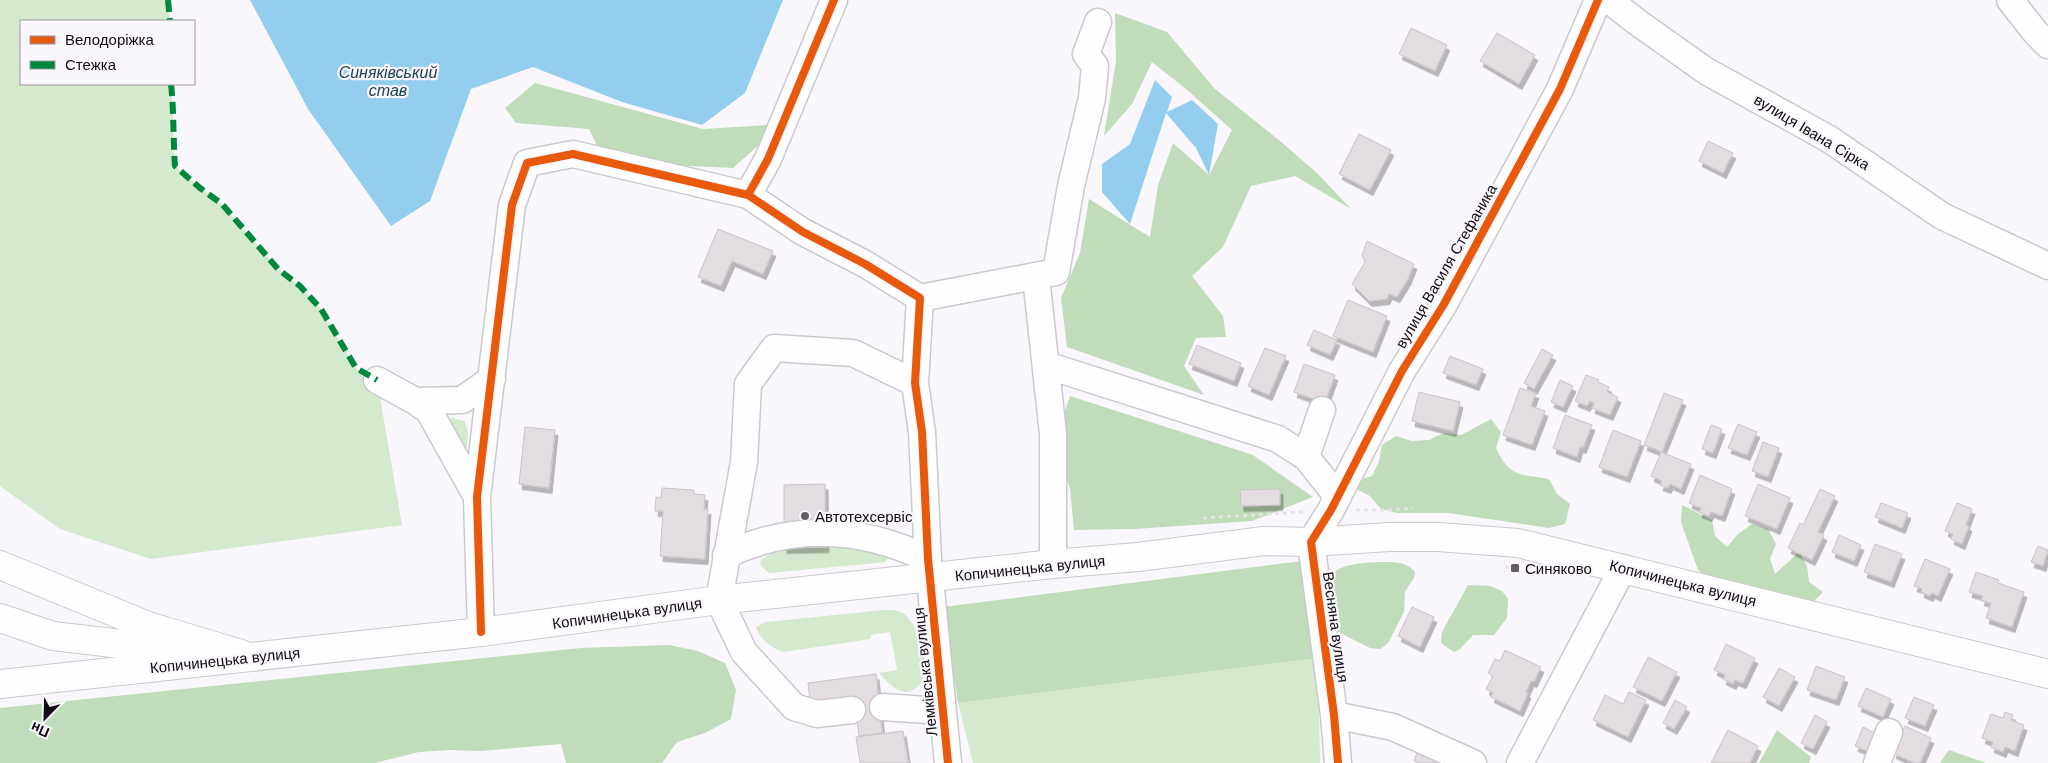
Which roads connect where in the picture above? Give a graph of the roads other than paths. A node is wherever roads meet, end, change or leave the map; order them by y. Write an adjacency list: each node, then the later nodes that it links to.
1 (834, 0): 7 (street)
2 (1598, 0): 19 (street, вулиця Василя Стефаника)
3 (1609, 0): 8 (street, вулиця Івана Сірка)
4 (2010, 0): 6 (street)
5 (1098, 22): 9 (street)
6 (2048, 45)
7 (748, 195): 10 (street); 12 (street)
8 (2048, 266)
9 (1036, 277): 10 (street); 11 (street)
10 (920, 298): 14 (street, Лемківська вулиця)
11 (1046, 365): 17 (street); 22 (street)
12 (492, 379): 15 (street); 18 (street)
13 (377, 380): 15 (street)
14 (915, 383): 21 (street); 25 (street, Лемківська вулиця)
15 (415, 401): 18 (street)
16 (1322, 410): 17 (street)
17 (1306, 457): 19 (street)
18 (477, 497): 28 (street)
19 (1338, 497): 20 (street, вулиця Василя Стефаника)
20 (1310, 542): 22 (main road, Копичинецька вулиця); 24 (main road, Копичинецька вулиця); 35 (street, Весняна вулиця)
21 (726, 555): 25 (street); 26 (street)
22 (1053, 564): 25 (main road, Копичинецька вулиця)
23 (0, 565): 29 (main road)
24 (1622, 568): 30 (main road, Копичинецька вулиця); 40 (street)
25 (929, 569): 26 (main road, Копичинецька вулиця); 34 (street, Лемківська вулиця)
26 (719, 600): 28 (main road, Копичинецька вулиця); 33 (street)
27 (0, 618): 29 (main road)
28 (481, 632): 29 (main road, Копичинецька вулиця)
29 (252, 658): 31 (main road, Копичинецька вулиця)
30 (2048, 674)
31 (0, 684)
32 (883, 706): 34 (street)
33 (852, 710)
34 (942, 711): 37 (street, Лемківська вулиця)
35 (1334, 715): 38 (street, Весняна вулиця); 39 (street)
36 (1889, 732): 41 (street)
37 (948, 763)
38 (1338, 763)
39 (1473, 763)
40 (1520, 763)
41 (1877, 763)

